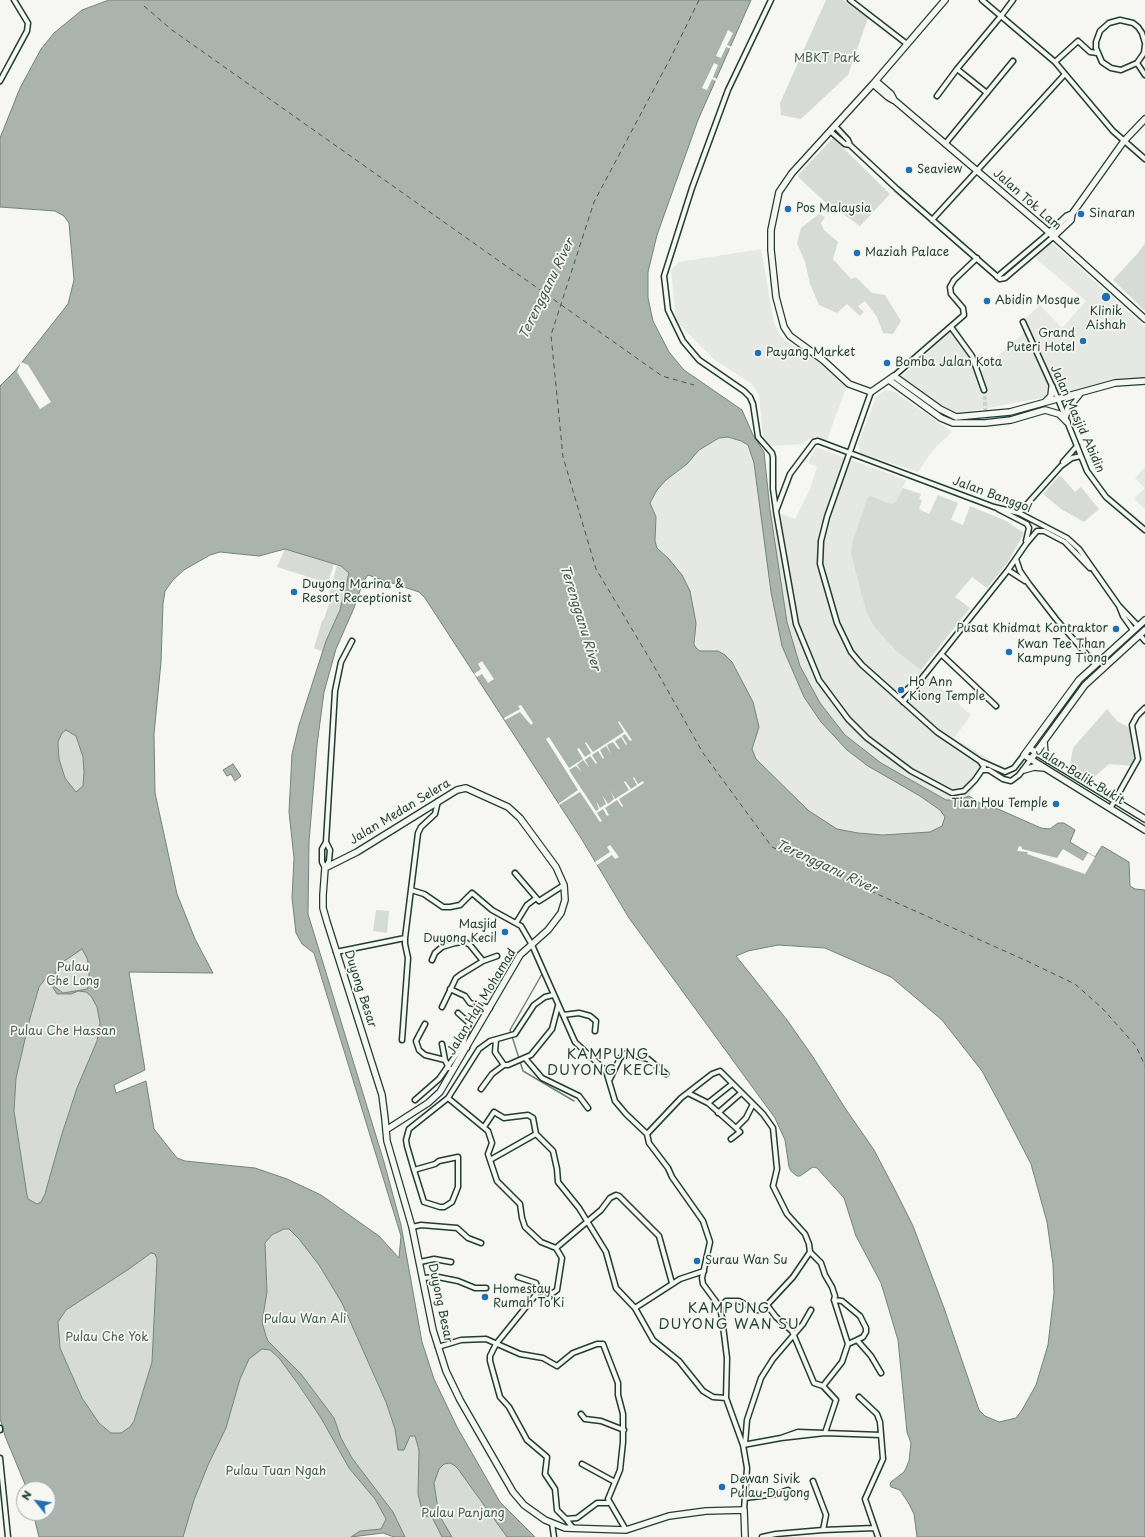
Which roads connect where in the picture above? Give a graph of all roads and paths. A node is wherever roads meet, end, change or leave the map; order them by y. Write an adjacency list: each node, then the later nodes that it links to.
1 (14, 0): 17 (street)
2 (771, 0): 55 (street)
3 (850, 0): 8 (street)
4 (945, 0): 8 (street)
5 (982, 0): 7 (street)
6 (1013, 0): 7 (street)
7 (1001, 16): 12 (street); 14 (street)
8 (907, 44): 18 (street)
9 (1145, 44): 10 (street); 13 (street)
10 (1097, 53): 12 (street); 13 (street)
11 (1013, 61): 19 (street)
12 (1055, 62): 15 (street)
13 (1137, 63): 16 (street)
14 (957, 69): 19 (street); 20 (street)
15 (1065, 74): 24 (street); 28 (street)
16 (1145, 75)
17 (0, 81)
18 (874, 83): 22 (street); 25 (street, Jalan Tok Lam)
19 (987, 93): 25 (street)
20 (937, 96)
21 (1145, 119): 24 (street)
22 (835, 126): 23 (street); 26 (street)
23 (830, 131): 26 (street); 45 (street)
24 (1124, 141): 27 (street); 29 (street)
25 (945, 144): 28 (street, Jalan Tok Lam)
26 (850, 145): 30 (street)
27 (1145, 159)
28 (976, 170): 30 (street); 31 (street, Jalan Tok Lam)
29 (1072, 214): 32 (street); 33 (street)
30 (932, 220): 36 (street)
31 (1043, 227): 32 (street); 34 (street, Jalan Tok Lam)
32 (1054, 228): 34 (street)
33 (1062, 229): 34 (street); 35 (street)
34 (1052, 235): 35 (street, Jalan Tok Lam); 36 (street)
35 (1060, 244): 37 (street, Jalan Tok Lam)
36 (977, 258): 39 (street)
37 (1145, 319)
38 (1023, 322): 43 (street, Jalan Masjid Abidin)
39 (951, 327): 40 (street); 44 (street)
40 (894, 376): 41 (street); 48 (street)
41 (889, 380): 45 (street); 48 (street)
42 (1145, 381): 46 (street)
43 (1052, 387): 47 (street, Jalan Masjid Abidin); 48 (street)
44 (984, 390)
45 (871, 392): 51 (street)
46 (1079, 395): 47 (street); 49 (street)
47 (1058, 399): 48 (street); 49 (street, Jalan Masjid Abidin)
48 (1044, 407): 49 (street)
49 (1066, 420): 50 (street, Jalan Masjid Abidin)
50 (1077, 446): 52 (street, Jalan Masjid Abidin); 53 (street)
51 (849, 453): 54 (street, Jalan Banggol); 55 (street, Jalan Banggol); 72 (street)
52 (1081, 456): 53 (street); 57 (street, Jalan Masjid Abidin)
53 (1061, 466): 56 (street)
54 (994, 507): 56 (street, Jalan Banggol); 58 (street)
55 (776, 511): 84 (street)
56 (1019, 513): 60 (street, Jalan Banggol)
57 (1145, 530)
58 (1026, 544): 59 (street); 60 (street)
59 (1016, 559): 61 (street); 62 (street)
60 (1092, 569): 64 (street, Jalan Banggol)
61 (1008, 570): 62 (street); 69 (street)
62 (1029, 584): 70 (street)
63 (1145, 620): 64 (street)
64 (1136, 628): 70 (street)
65 (1145, 630): 66 (street)
66 (1140, 634): 67 (street); 76 (street)
67 (1145, 640)
68 (352, 641): 91 (street, Duyong Besar)
69 (941, 654): 71 (street); 74 (street)
70 (1095, 664): 77 (street)
71 (922, 676): 72 (street); 73 (street)
72 (898, 697): 73 (street)
73 (903, 702): 82 (street)
74 (996, 706)
75 (1145, 708): 86 (street)
76 (1045, 740): 78 (street); 81 (street)
77 (1029, 748): 78 (street, Jalan Balik Bukit); 79 (street)
78 (1036, 753): 80 (street); 81 (street, Jalan Balik Bukit)
79 (1024, 755): 80 (street, Jalan Balik Bukit); 82 (street)
80 (1032, 759): 83 (street, Jalan Balik Bukit); 85 (street)
81 (1048, 760): 86 (street, Jalan Balik Bukit)
82 (980, 761): 84 (street)
83 (1047, 768): 85 (street); 88 (street, Jalan Balik Bukit)
84 (982, 770): 85 (street)
85 (1024, 770)
86 (1115, 800): 88 (street); 89 (street, Jalan Balik Bukit)
87 (438, 801): 92 (street, Jalan Medan Selera); 94 (street, Jalan Medan Selera); 95 (street)
88 (1111, 807): 90 (street, Jalan Balik Bukit)
89 (1145, 819)
90 (1145, 830)
91 (326, 842): 92 (street, Duyong Besar); 92 (street, Duyong Besar)
92 (325, 868): 100 (street, Duyong Besar)
93 (515, 874): 96 (street)
94 (564, 885): 96 (street); 99 (street, Jalan Medan Selera)
95 (411, 890): 97 (street, Jalan Haji Mohamad); 98 (street)
96 (535, 898): 97 (street)
97 (516, 923): 99 (street, Jalan Haji Mohamad)
98 (405, 938): 100 (street); 113 (street)
99 (532, 945): 105 (street); 108 (street, Jalan Haji Mohamad)
100 (336, 952): 138 (street, Duyong Besar)
101 (497, 956): 103 (street)
102 (432, 960): 103 (street)
103 (483, 961): 104 (street)
104 (450, 989): 107 (street); 108 (street)
105 (553, 995): 106 (street); 114 (street)
106 (558, 1006): 110 (street); 117 (street)
107 (442, 1007)
108 (490, 1008): 116 (street, Jalan Haji Mohamad)
109 (458, 1013): 116 (street)
110 (563, 1015): 112 (street); 123 (street)
111 (425, 1024): 118 (street)
112 (595, 1031)
113 (402, 1040)
114 (496, 1040): 119 (street); 128 (street)
115 (442, 1044): 118 (street)
116 (465, 1047): 120 (street); 121 (street, Jalan Haji Mohamad)
117 (524, 1059): 119 (street); 132 (street)
118 (445, 1060): 120 (street)
119 (504, 1065): 125 (street)
120 (448, 1067): 121 (street); 129 (street)
121 (452, 1073): 133 (street, Jalan Haji Mohamad)
122 (666, 1074): 123 (street)
123 (610, 1079): 140 (street)
124 (732, 1084): 126 (street); 127 (street); 130 (street)
125 (481, 1089)
126 (688, 1093): 130 (street); 140 (street)
127 (741, 1093): 131 (street); 134 (street)
128 (448, 1098): 135 (street); 136 (street)
129 (416, 1100)
130 (708, 1104): 134 (street)
131 (753, 1104): 137 (street); 148 (street)
132 (588, 1108)
133 (418, 1110): 135 (street); 138 (street, Jalan Haji Mohamad)
134 (718, 1113): 137 (street)
135 (422, 1117): 143 (street)
136 (484, 1127): 139 (street); 142 (street)
137 (736, 1128): 141 (street)
138 (386, 1130): 145 (street, Duyong Besar)
139 (536, 1134): 142 (street); 144 (street)
140 (646, 1134): 151 (street)
141 (731, 1139)
142 (490, 1160): 147 (street)
143 (414, 1170): 143 (street)
144 (586, 1222): 147 (street); 154 (street); 160 (street)
145 (412, 1227): 146 (street); 149 (street, Duyong Besar)
146 (481, 1243)
147 (556, 1248): 156 (street)
148 (810, 1252): 157 (street); 158 (street)
149 (420, 1262): 150 (street); 153 (street, Duyong Besar)
150 (451, 1262)
151 (704, 1271): 154 (street); 159 (street)
152 (518, 1277): 156 (street)
153 (423, 1278): 155 (street); 166 (street, Duyong Besar)
154 (672, 1283): 160 (street)
155 (486, 1288)
156 (538, 1292): 164 (street)
157 (834, 1300): 163 (street); 165 (street)
158 (767, 1305): 159 (street); 162 (street)
159 (720, 1306): 170 (street)
160 (635, 1308): 170 (street)
161 (811, 1310): 162 (street)
162 (794, 1335): 168 (street); 175 (street)
163 (857, 1340): 165 (street); 167 (street)
164 (496, 1344): 166 (street); 172 (street); 184 (street)
165 (848, 1344): 168 (street)
166 (438, 1347): 185 (street, Duyong Besar)
167 (881, 1372)
168 (823, 1386): 173 (street)
169 (859, 1397): 174 (street)
170 (726, 1398): 175 (street)
171 (581, 1414): 172 (street)
172 (624, 1430): 179 (street)
173 (825, 1433): 174 (street); 175 (street)
174 (882, 1435): 187 (street)
175 (744, 1444): 181 (street)
176 (0, 1458): 190 (street)
177 (582, 1464): 179 (street)
178 (813, 1481): 189 (street)
179 (615, 1482): 182 (street)
180 (788, 1490): 181 (street)
181 (745, 1498): 183 (street)
182 (608, 1503): 184 (street); 188 (street)
183 (744, 1510): 188 (street, Duyong Besar); 192 (street)
184 (566, 1519): 186 (street)
185 (552, 1524): 186 (street, Duyong Besar); 191 (street)
186 (573, 1528): 188 (street, Duyong Besar)
187 (874, 1528): 189 (street); 194 (street)
188 (626, 1530)
189 (823, 1530): 193 (street)
190 (8, 1537)
191 (554, 1537)
192 (745, 1537)
193 (762, 1537)
194 (878, 1537)

